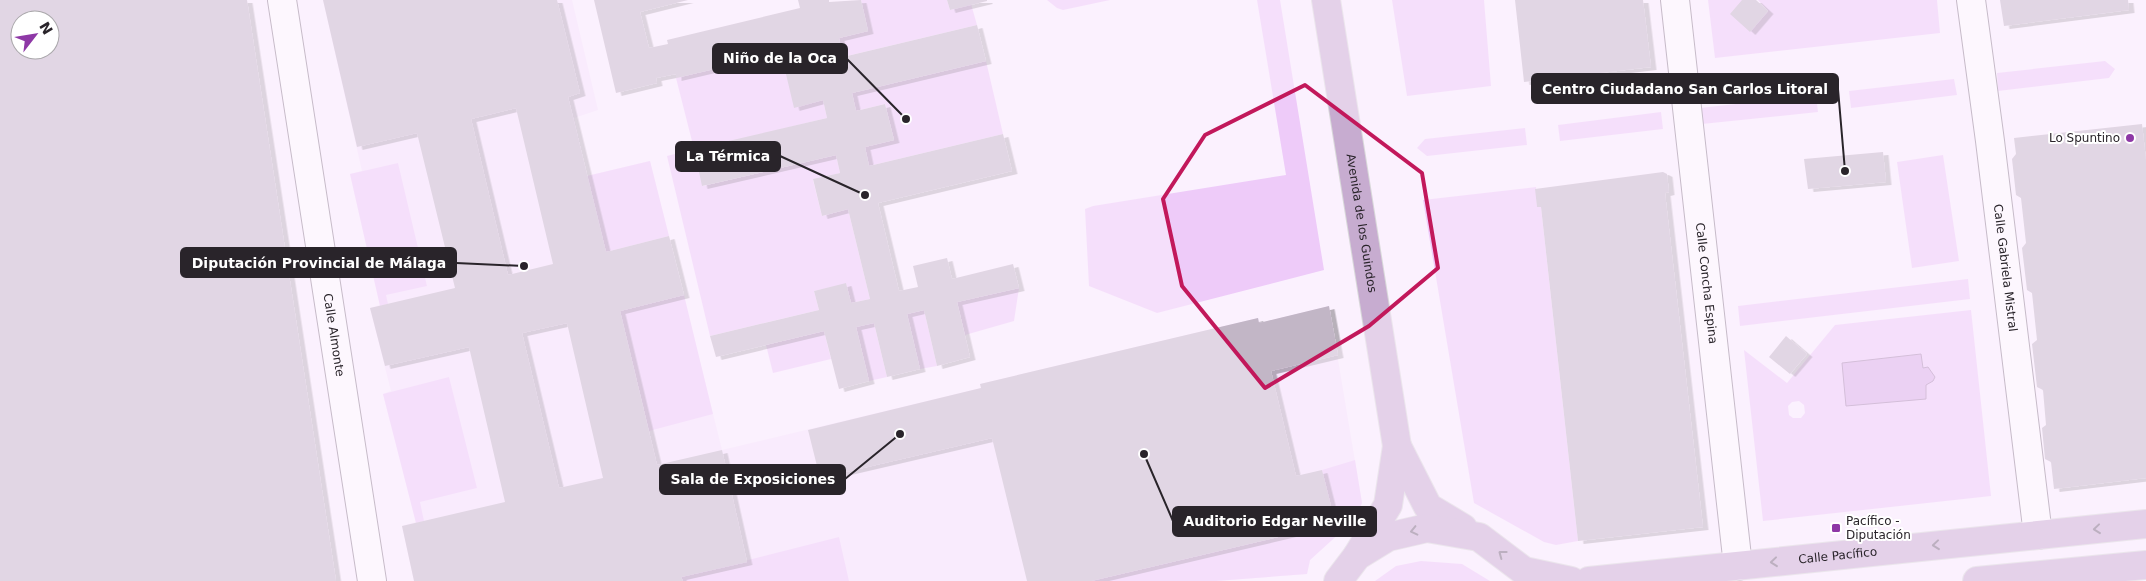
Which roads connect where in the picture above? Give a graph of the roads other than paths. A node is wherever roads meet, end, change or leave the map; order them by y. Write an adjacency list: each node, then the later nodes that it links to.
1 (282, 0): 13 (street, Calle Almonte)
2 (1326, 0): 5 (main road, Avenida de los Guindos)
3 (1675, 0): 11 (street, Calle Concha Espina)
4 (1970, 0): 7 (street, Calle Gabriela Mistral)
5 (1397, 446): 8 (main road, Avenida de los Guindos); 9 (main road, Avenida de los Guindos)
6 (2146, 524): 7 (main road, Calle Pacífico, one-way to 7)
7 (2038, 535): 11 (main road, Calle Pacífico, one-way to 11)
8 (1480, 537): 9 (main road, one-way to 9); 12 (main road, Avenida de los Guindos, one-way to 8)
9 (1357, 556): 14 (main road, Avenida de los Guindos)
10 (2146, 565): 17 (main road)
11 (1738, 566): 16 (main road, Calle Pacífico)
12 (1526, 576): 15 (main road)
13 (372, 581)
14 (1338, 581)
15 (1571, 581)
16 (1589, 581)
17 (1977, 581)

